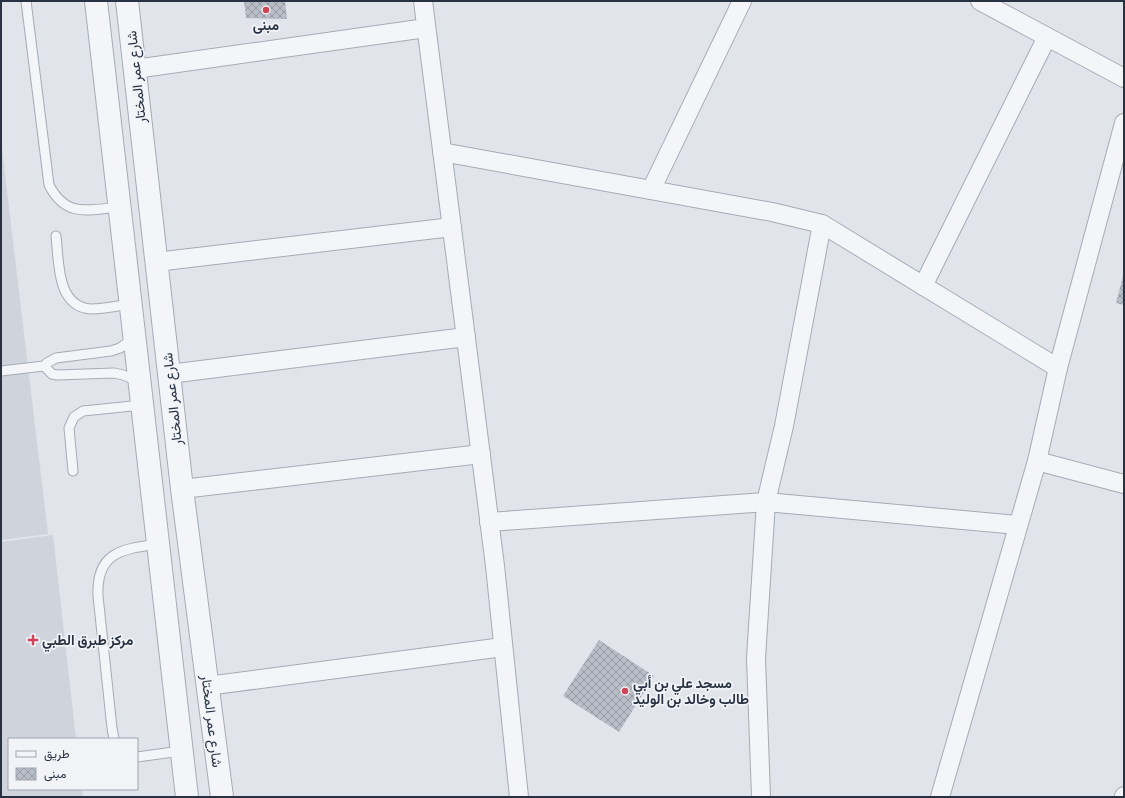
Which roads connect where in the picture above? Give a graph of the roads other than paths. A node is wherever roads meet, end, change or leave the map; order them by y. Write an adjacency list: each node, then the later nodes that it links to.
1 (26, 1): 14 (lane)
2 (96, 1): 14 (street)
3 (127, 1): 9 (street, شارع عمر المختار)
4 (423, 1): 7 (street)
5 (742, 1): 13 (street)
6 (980, 1): 8 (street)
7 (426, 28): 9 (street); 12 (street)
8 (1047, 37): 10 (street); 19 (street)
9 (135, 69): 18 (street, شارع عمر المختار)
10 (1124, 78)
11 (1124, 123): 24 (street)
12 (442, 152): 13 (street); 16 (street)
13 (651, 190): 15 (street)
14 (119, 207): 20 (street)
15 (822, 224): 19 (street); 34 (street)
16 (452, 227): 18 (street); 22 (street)
17 (56, 236): 20 (lane)
18 (156, 262): 26 (street, شارع عمر المختار)
19 (923, 286): 24 (street)
20 (130, 304): 21 (street)
21 (134, 337): 23 (lane); 27 (street)
22 (466, 337): 26 (street); 29 (street)
23 (44, 366): 25 (lane); 27 (lane)
24 (1058, 368): 30 (street)
25 (1, 371)
26 (169, 374): 33 (street, شارع عمر المختار)
27 (140, 383): 28 (street)
28 (142, 405): 31 (lane); 37 (street)
29 (481, 454): 33 (street); 35 (street)
30 (1037, 461): 32 (street); 36 (street)
31 (73, 471)
32 (1124, 484)
33 (182, 489): 39 (street, شارع عمر المختار)
34 (766, 502): 35 (street); 36 (street); 47 (street)
35 (489, 522): 38 (street)
36 (1018, 525): 48 (street)
37 (158, 544): 40 (lane); 41 (street)
38 (503, 648): 39 (street); 45 (street)
39 (208, 686): 44 (street, شارع عمر المختار)
40 (114, 738)
41 (181, 751): 42 (lane); 43 (street)
42 (138, 756)
43 (187, 797)
44 (222, 797)
45 (519, 797)
46 (756, 797): 47 (street)
47 (761, 797)
48 (940, 797)

